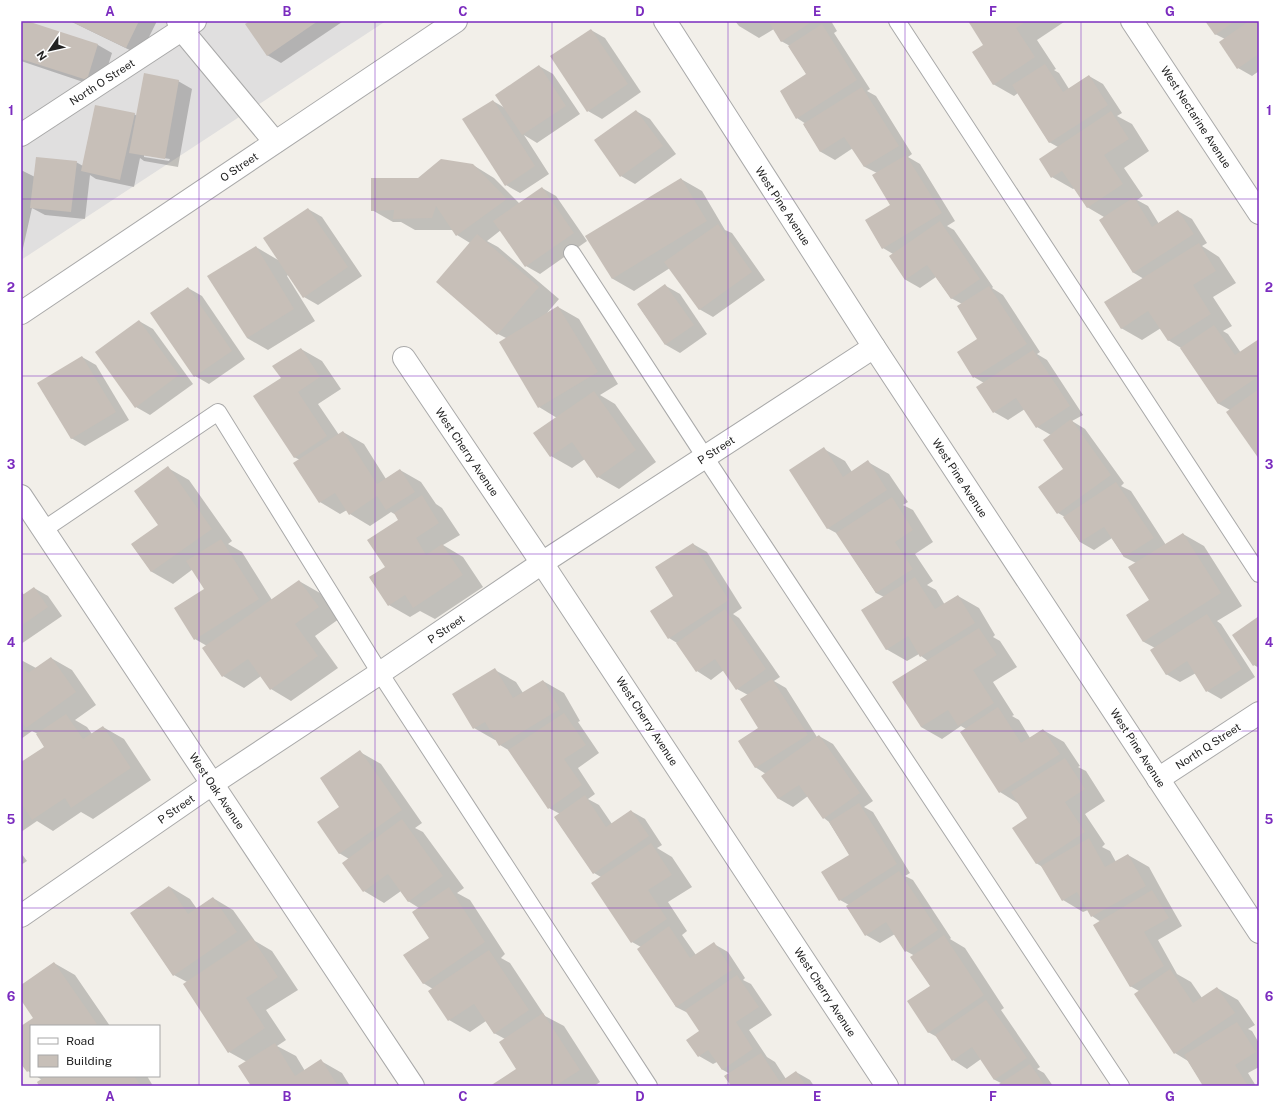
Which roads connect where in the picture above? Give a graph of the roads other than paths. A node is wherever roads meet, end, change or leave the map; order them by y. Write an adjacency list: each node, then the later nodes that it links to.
1 (456, 21): 7 (street, O Street)
2 (665, 21): 11 (street, West Pine Avenue)
3 (897, 21): 17 (lane)
4 (1132, 21): 8 (street, West Nectarine Avenue)
5 (185, 24): 6 (street, North O Street); 7 (street, North O Street)
6 (21, 135)
7 (275, 142): 10 (street, O Street)
8 (1259, 212)
9 (572, 253): 13 (lane)
10 (21, 313)
11 (874, 347): 13 (street, P Street); 20 (street, West Pine Avenue)
12 (404, 358): 16 (street, West Cherry Avenue)
13 (705, 457): 16 (street, P Street); 27 (lane)
14 (21, 496): 15 (street, West Oak Avenue)
15 (43, 530): 18 (lane); 21 (street, West Oak Avenue)
16 (542, 563): 18 (street, P Street); 26 (street, West Cherry Avenue)
17 (1259, 574)
18 (380, 673): 21 (street, P Street); 25 (lane)
19 (1259, 713): 20 (street, North Q Street)
20 (1158, 779): 23 (street, West Pine Avenue)
21 (212, 784): 22 (street, P Street); 24 (street, West Oak Avenue)
22 (21, 916)
23 (1259, 932)
24 (413, 1086)
25 (649, 1086)
26 (887, 1086)
27 (1121, 1086)

